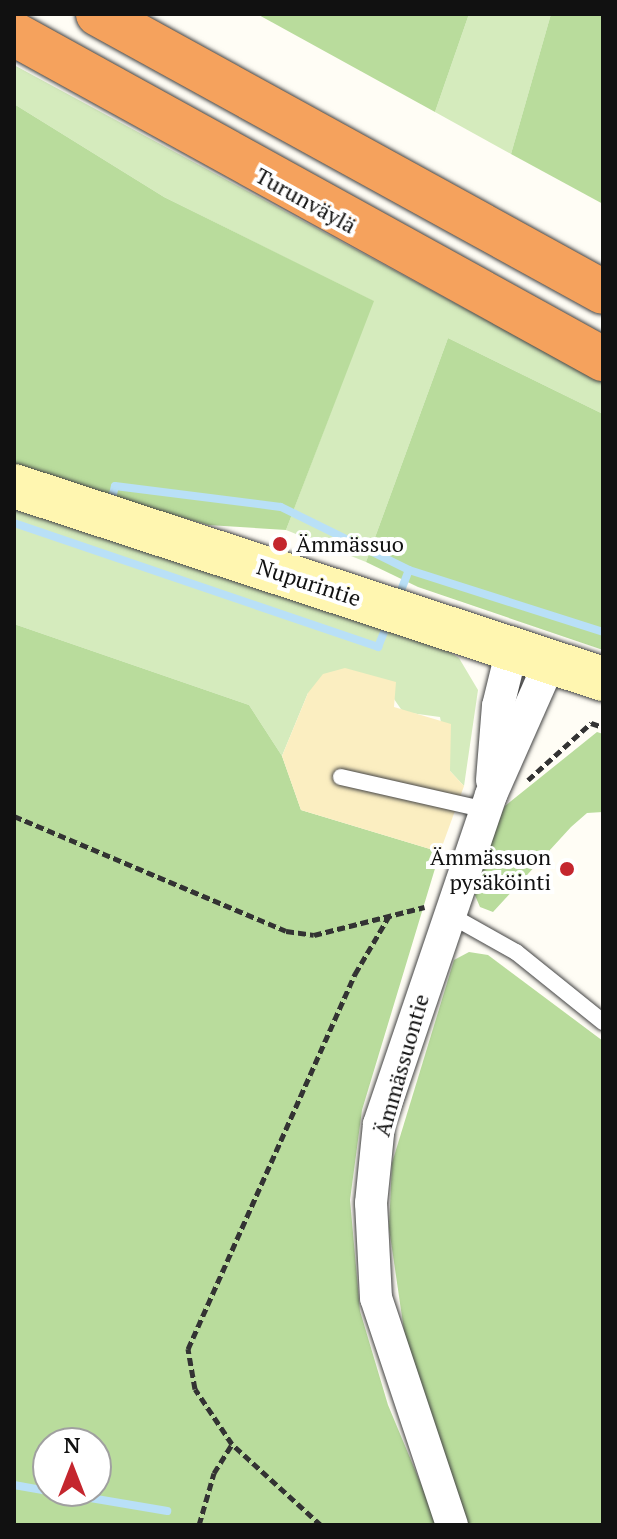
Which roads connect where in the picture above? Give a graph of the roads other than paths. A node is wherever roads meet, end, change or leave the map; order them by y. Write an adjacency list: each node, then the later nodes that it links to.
1 (98, 14): 3 (highway)
2 (14, 34): 4 (highway, Turunväylä)
3 (603, 292)
4 (603, 359)
5 (14, 486): 6 (main road, Nupurintie)
6 (531, 656): 7 (main road, Nupurintie); 9 (street, Ämmässuontie)
7 (603, 679)
8 (341, 777): 9 (lane)
9 (498, 794): 10 (street, Ämmässuontie)
10 (450, 915): 11 (lane); 12 (street, Ämmässuontie)
11 (603, 1022)
12 (452, 1525)

